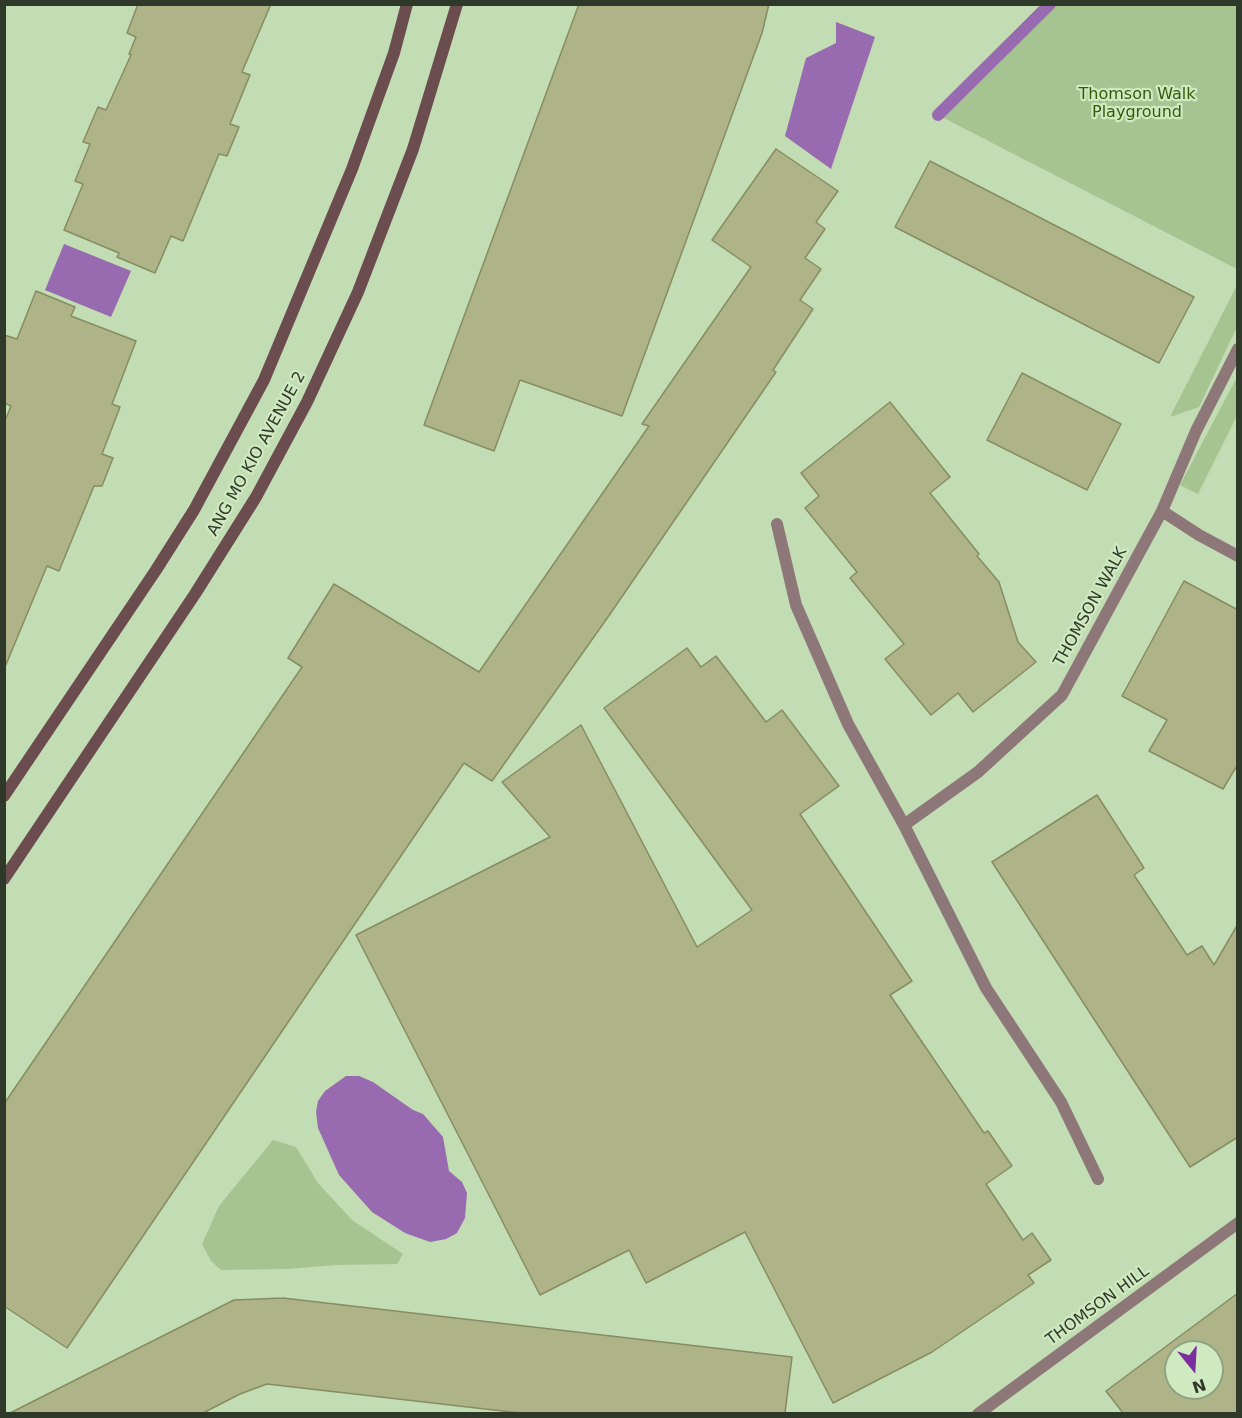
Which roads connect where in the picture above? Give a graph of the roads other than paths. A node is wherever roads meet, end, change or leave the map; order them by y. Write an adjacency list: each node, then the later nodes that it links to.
1 (407, 4): 7 (main road, ANG MO KIO AVENUE 2)
2 (457, 4): 9 (main road, ANG MO KIO AVENUE 2)
3 (1238, 349): 4 (street, THOMSON WALK)
4 (1162, 511): 6 (street); 8 (street, THOMSON WALK)
5 (777, 524): 8 (street)
6 (1238, 556)
7 (4, 796)
8 (904, 825): 10 (street)
9 (4, 879)
10 (1098, 1179)
11 (1238, 1223): 12 (street, THOMSON HILL)
12 (978, 1413)

